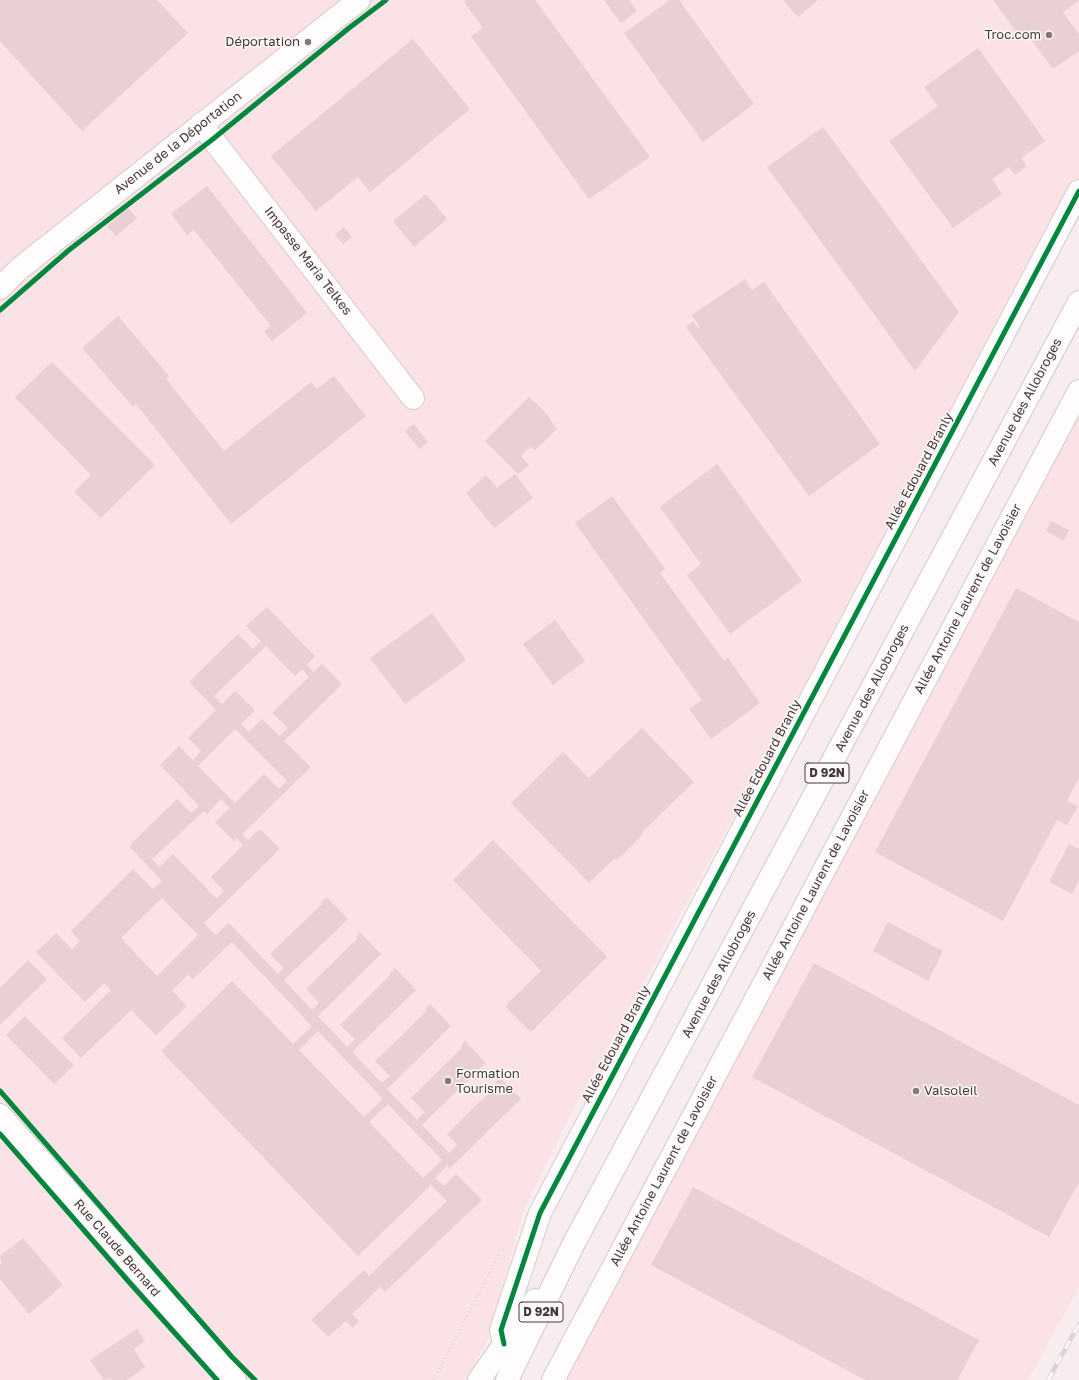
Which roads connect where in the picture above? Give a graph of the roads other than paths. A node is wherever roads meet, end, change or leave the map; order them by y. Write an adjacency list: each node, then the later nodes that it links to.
1 (359, 0): 2 (street, Avenue de la Déportation)
2 (201, 124): 4 (street, Avenue de la Déportation); 7 (street, Impasse Maria Telkes)
3 (1079, 191): 10 (street, Allée Edouard Branly)
4 (0, 288)
5 (1079, 302): 9 (street, Avenue des Allobroges / D 92N)
6 (1079, 391): 14 (street, Allée Antoine Laurent de Lavoisier)
7 (413, 398)
8 (0, 1115): 11 (street, Rue Claude Bernard)
9 (574, 1244): 10 (street, Avenue des Allobroges / D 92N); 13 (street, Avenue des Allobroges / D 92N)
10 (504, 1344): 12 (street, Avenue des Allobroges / D 92N)
11 (235, 1380)
12 (479, 1380)
13 (508, 1380)
14 (553, 1380)

